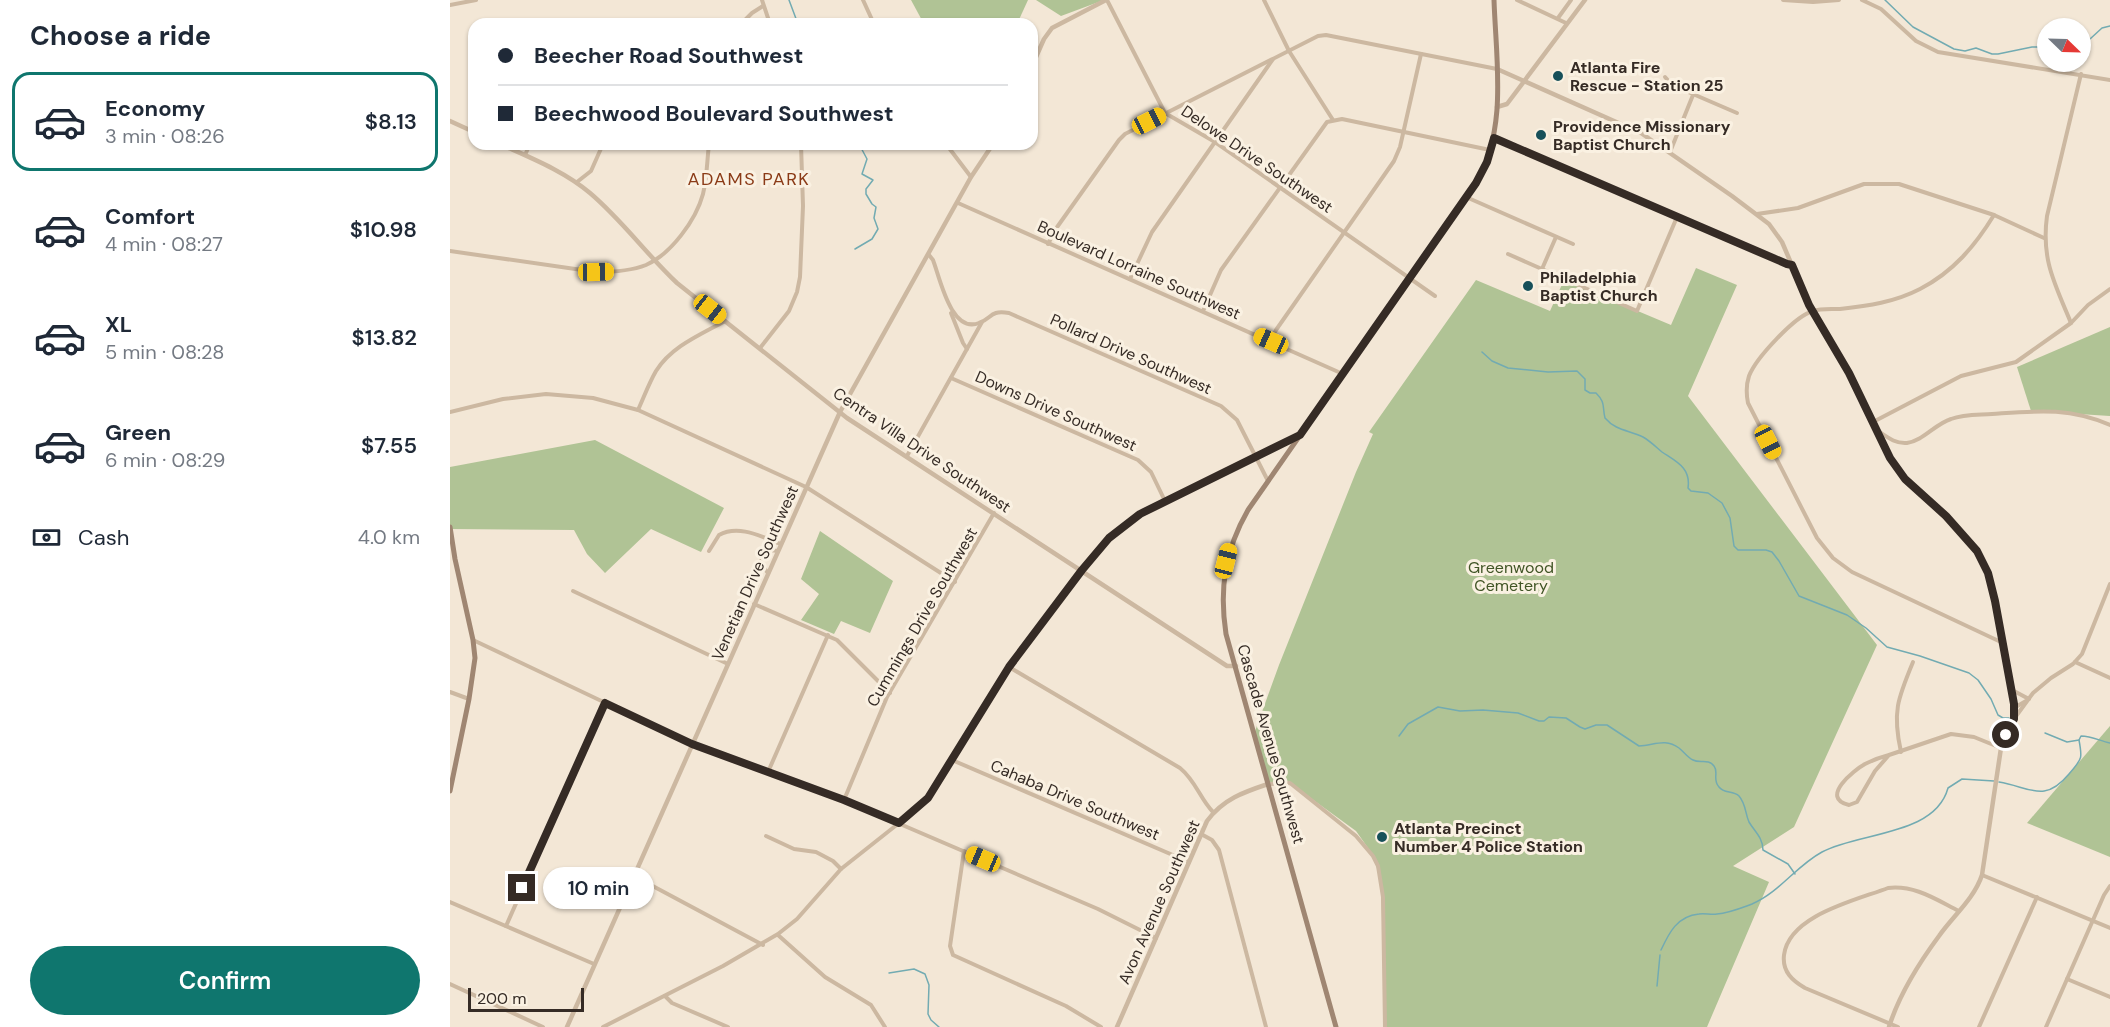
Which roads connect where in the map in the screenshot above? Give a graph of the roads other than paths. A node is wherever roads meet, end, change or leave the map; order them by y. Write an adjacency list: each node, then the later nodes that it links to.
1 (477, 0): 13 (street)
2 (762, 0): 14 (street)
3 (863, 0): 17 (street)
4 (1106, 0): 21 (street); 31 (street, Delowe Drive Southwest)
5 (1264, 0): 20 (street)
6 (1494, 0): 24 (main road, Cascade Avenue Southwest)
7 (1517, 0): 18 (street)
8 (1571, 0): 18 (street)
9 (1585, 0): 19 (street)
10 (1783, 0): 11 (street)
11 (1839, 0)
12 (1862, 0): 25 (street)
13 (450, 5)
14 (763, 6): 15 (street); 16 (street)
15 (747, 18)
16 (768, 18)
17 (871, 18)
18 (1558, 18): 19 (street)
19 (1566, 22): 28 (street)
20 (1289, 51): 22 (street); 23 (street); 33 (street)
21 (1038, 52)
22 (1421, 54): 24 (street); 36 (street)
23 (1274, 58): 31 (street); 38 (street)
24 (1497, 69): 28 (street); 30 (main road, Cascade Avenue Southwest)
25 (2081, 74): 27 (street); 59 (street)
26 (1665, 76): 29 (street)
27 (2110, 80)
28 (1524, 82): 30 (street); 47 (street)
29 (1694, 94): 32 (street); 47 (street)
30 (1497, 107): 37 (main road, Cascade Avenue Southwest)
31 (1165, 113): 38 (street, Delowe Drive Southwest); 60 (street)
32 (1737, 113)
33 (1333, 120): 36 (street); 51 (street)
34 (450, 121): 35 (street)
35 (468, 129)
36 (1403, 132): 46 (street); 57 (street)
37 (1494, 138): 46 (main road, Cascade Avenue Southwest); 56 (street)
38 (1215, 142): 51 (street, Delowe Drive Southwest); 68 (street)
39 (514, 150): 48 (street, Centra Villa Drive Southwest)
40 (527, 150): 48 (street)
41 (600, 150): 50 (street)
42 (708, 150): 65 (street)
43 (801, 150): 79 (street)
44 (951, 150): 49 (street)
45 (989, 150): 49 (street, Venetian Drive Southwest)
46 (1491, 150): 52 (main road, Cascade Avenue Southwest)
47 (1670, 152): 54 (street)
48 (525, 155): 50 (street, Centra Villa Drive Southwest)
49 (971, 177): 53 (street, Venetian Drive Southwest)
50 (577, 183): 65 (street, Centra Villa Drive Southwest)
51 (1280, 188): 57 (street, Delowe Drive Southwest); 72 (street)
52 (1466, 196): 58 (street); 69 (main road, Cascade Avenue Southwest)
53 (958, 203): 60 (street, Boulevard Lorraine Southwest); 64 (street, Venetian Drive Southwest)
54 (1757, 214): 55 (street); 66 (street)
55 (1994, 215): 59 (street); 73 (street)
56 (1677, 217): 66 (street); 67 (street)
57 (1344, 233): 69 (street, Delowe Drive Southwest); 78 (street)
58 (1556, 237): 61 (street); 67 (street)
59 (2044, 238): 77 (street)
60 (1048, 244): 68 (street, Boulevard Lorraine Southwest)
61 (1573, 244)
62 (450, 251): 65 (street)
63 (1508, 254): 67 (street)
64 (929, 255): 74 (street); 85 (street, Venetian Drive Southwest)
65 (653, 261): 75 (street, Centra Villa Drive Southwest)
66 (1792, 265): 73 (street)
67 (1542, 269)
68 (1130, 279): 72 (street, Boulevard Lorraine Southwest)
69 (1409, 279): 71 (street, Delowe Drive Southwest); 81 (main road, Cascade Avenue Southwest)
70 (2110, 289): 77 (street)
71 (1435, 296)
72 (1203, 311): 78 (street, Boulevard Lorraine Southwest)
73 (1812, 311): 86 (street); 109 (street)
74 (951, 312): 76 (street); 80 (street)
75 (726, 321): 79 (street, Centra Villa Drive Southwest); 83 (street)
76 (982, 322): 80 (street); 91 (street, Pollard Drive Southwest)
77 (2071, 323): 86 (street)
78 (1271, 341): 81 (street, Boulevard Lorraine Southwest)
79 (759, 348): 85 (street, Centra Villa Drive Southwest)
80 (967, 349): 82 (street)
81 (1343, 374): 89 (main road, Cascade Avenue Southwest)
82 (951, 378): 90 (street); 94 (street, Downs Drive Southwest)
83 (639, 410): 84 (street); 93 (street)
84 (450, 412)
85 (840, 412): 90 (street, Centra Villa Drive Southwest); 93 (street, Venetian Drive Southwest)
86 (1873, 422): 88 (street)
87 (2110, 425): 88 (street)
88 (1877, 430): 109 (street)
89 (1300, 435): 91 (street); 92 (main road, Cascade Avenue Southwest)
90 (906, 456): 95 (street, Centra Villa Drive Southwest)
91 (1256, 457): 92 (street, Pollard Drive Southwest); 94 (street)
92 (1268, 481): 113 (main road, Cascade Avenue Southwest)
93 (806, 487): 98 (street, Venetian Drive Southwest); 103 (street)
94 (1166, 501): 101 (street)
95 (994, 513): 101 (street, Centra Villa Drive Southwest); 103 (street, Cummings Drive Southwest)
96 (450, 527): 97 (main road)
97 (451, 538): 108 (main road)
98 (781, 544): 99 (street); 100 (street, Venetian Drive Southwest)
99 (709, 551)
100 (778, 551): 102 (street, Venetian Drive Southwest); 102 (street)
101 (1082, 570): 113 (street, Centra Villa Drive Southwest); 114 (street)
102 (768, 573): 106 (street, Venetian Drive Southwest)
103 (955, 582): 118 (street, Cummings Drive Southwest)
104 (2110, 584): 111 (street)
105 (573, 591): 112 (street)
106 (754, 604): 107 (street); 112 (street, Venetian Drive Southwest)
107 (828, 635): 118 (street); 129 (street)
108 (473, 640): 119 (main road); 121 (street)
109 (2003, 643): 116 (street)
110 (1913, 662): 126 (street)
111 (2075, 662): 115 (street); 120 (street)
112 (728, 664): 124 (street, Venetian Drive Southwest)
113 (1236, 666): 130 (main road, Cascade Avenue Southwest)
114 (1009, 667): 128 (street); 133 (street)
115 (2110, 678)
116 (2012, 690): 120 (street); 122 (street)
117 (450, 692): 119 (street)
118 (890, 693): 132 (street, Cummings Drive Southwest)
119 (469, 699): 131 (main road)
120 (2029, 699): 122 (street); 123 (street)
121 (605, 703): 124 (street); 147 (street)
122 (2014, 708): 123 (street)
123 (2014, 719): 125 (street)
124 (692, 744): 129 (street); 141 (street, Venetian Drive Southwest)
125 (2001, 748): 126 (street); 140 (street)
126 (1901, 752): 127 (street)
127 (1889, 755): 127 (street)
128 (952, 760): 134 (street); 138 (street, Cahaba Drive Southwest)
129 (768, 772): 132 (street)
130 (1268, 784): 133 (street, Avon Avenue Southwest); 167 (main road, Cascade Avenue Southwest); 168 (street)
131 (450, 790)
132 (844, 800): 134 (street)
133 (1213, 812): 135 (street, Avon Avenue Southwest)
134 (899, 823): 137 (street); 139 (street)
135 (1201, 834): 138 (street, Avon Avenue Southwest); 166 (street)
136 (766, 836): 139 (street)
137 (964, 851): 150 (street); 164 (street)
138 (1189, 862): 150 (street, Avon Avenue Southwest)
139 (841, 869): 149 (street)
140 (1982, 875): 143 (street); 145 (street)
141 (634, 876): 151 (street); 152 (street, Venetian Drive Southwest)
142 (2110, 886): 146 (street)
143 (2037, 897): 146 (street); 170 (street)
144 (450, 902): 147 (street)
145 (1959, 911): 158 (street); 158 (street)
146 (2094, 921): 148 (street); 153 (street)
147 (506, 926): 152 (street)
148 (2110, 928)
149 (778, 934): 151 (street); 163 (street)
150 (1156, 938): 165 (street, Avon Avenue Southwest)
151 (763, 945): 155 (street)
152 (594, 964): 160 (street, Venetian Drive Southwest)
153 (2067, 979): 156 (street); 171 (street)
154 (450, 984): 159 (street)
155 (665, 996): 157 (street); 162 (street)
156 (2110, 997)
157 (611, 1025): 161 (street)
158 (1890, 1025): 169 (street)
159 (543, 1027)
160 (567, 1027)
161 (603, 1027)
162 (728, 1027)
163 (885, 1027)
164 (1101, 1027)
165 (1117, 1027)
166 (1266, 1027)
167 (1336, 1027)
168 (1386, 1027)
169 (1899, 1027)
170 (1979, 1027)
171 (2046, 1027)

